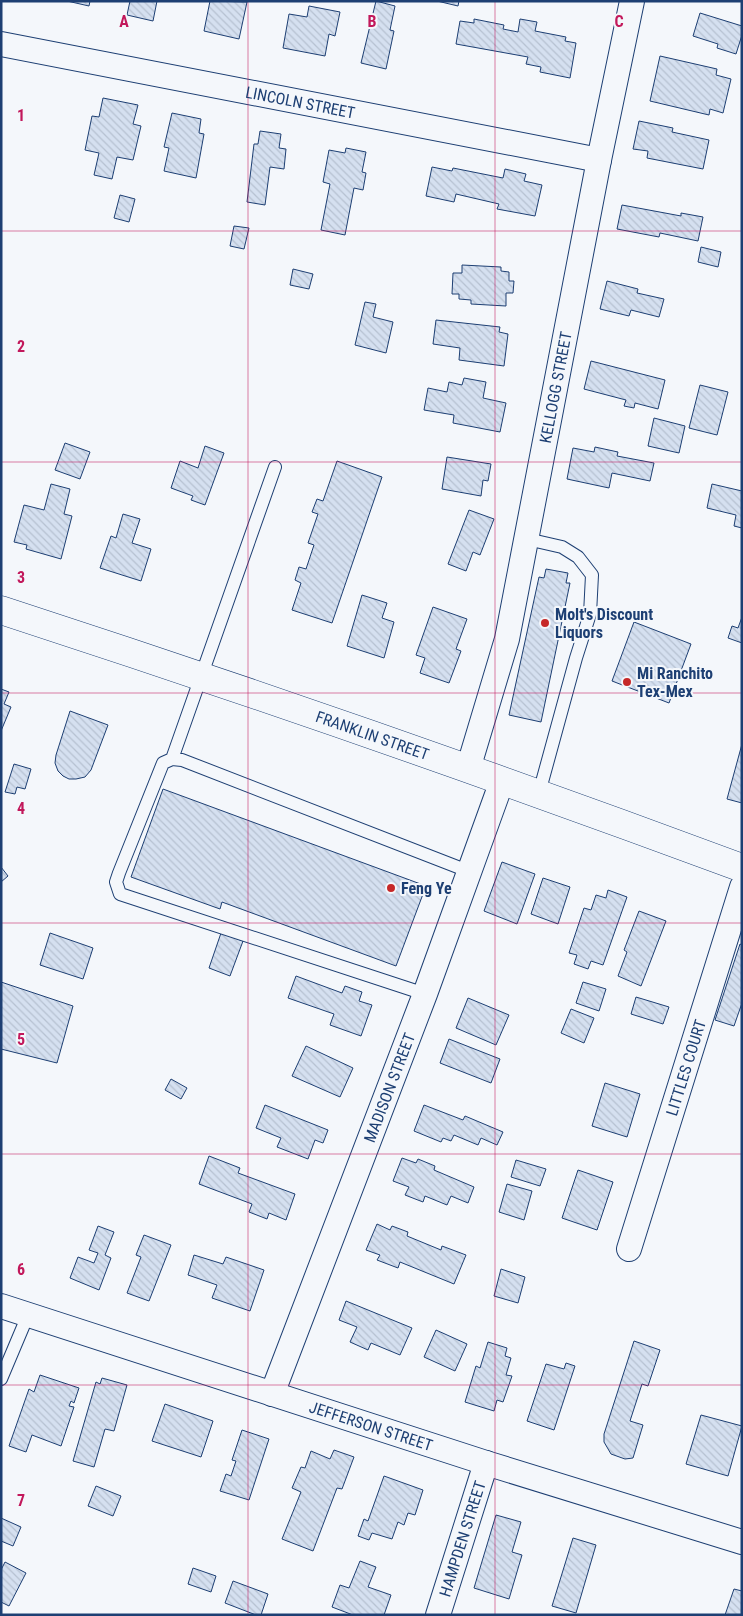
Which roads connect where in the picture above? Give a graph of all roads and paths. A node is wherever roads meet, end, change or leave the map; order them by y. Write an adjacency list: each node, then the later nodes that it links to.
1 (632, 1): 3 (street, KELLOGG STREET)
2 (1, 44): 3 (street, LINCOLN STREET)
3 (598, 160): 5 (street, KELLOGG STREET)
4 (275, 467): 7 (lane)
5 (527, 539): 9 (street, KELLOGG STREET); 11 (lane)
6 (1, 610): 7 (main road, FRANKLIN STREET)
7 (202, 677): 8 (lane); 9 (main road, FRANKLIN STREET)
8 (172, 759): 13 (lane); 15 (lane)
9 (468, 769): 10 (main road, FRANKLIN STREET)
10 (502, 781): 11 (main road, FRANKLIN STREET); 13 (street, MADISON STREET)
11 (539, 793): 12 (main road, FRANKLIN STREET)
12 (742, 868)
13 (468, 871): 15 (street, MADISON STREET)
14 (742, 887): 16 (street, LITTLES COURT)
15 (425, 994): 20 (street, MADISON STREET)
16 (629, 1249)
17 (1, 1306): 18 (street, JEFFERSON STREET)
18 (28, 1315): 19 (lane); 20 (street, JEFFERSON STREET)
19 (1, 1379)
20 (272, 1394): 21 (street, JEFFERSON STREET)
21 (486, 1463): 22 (street, JEFFERSON STREET); 23 (street, HAMPDEN STREET)
22 (742, 1542)
23 (438, 1615)

